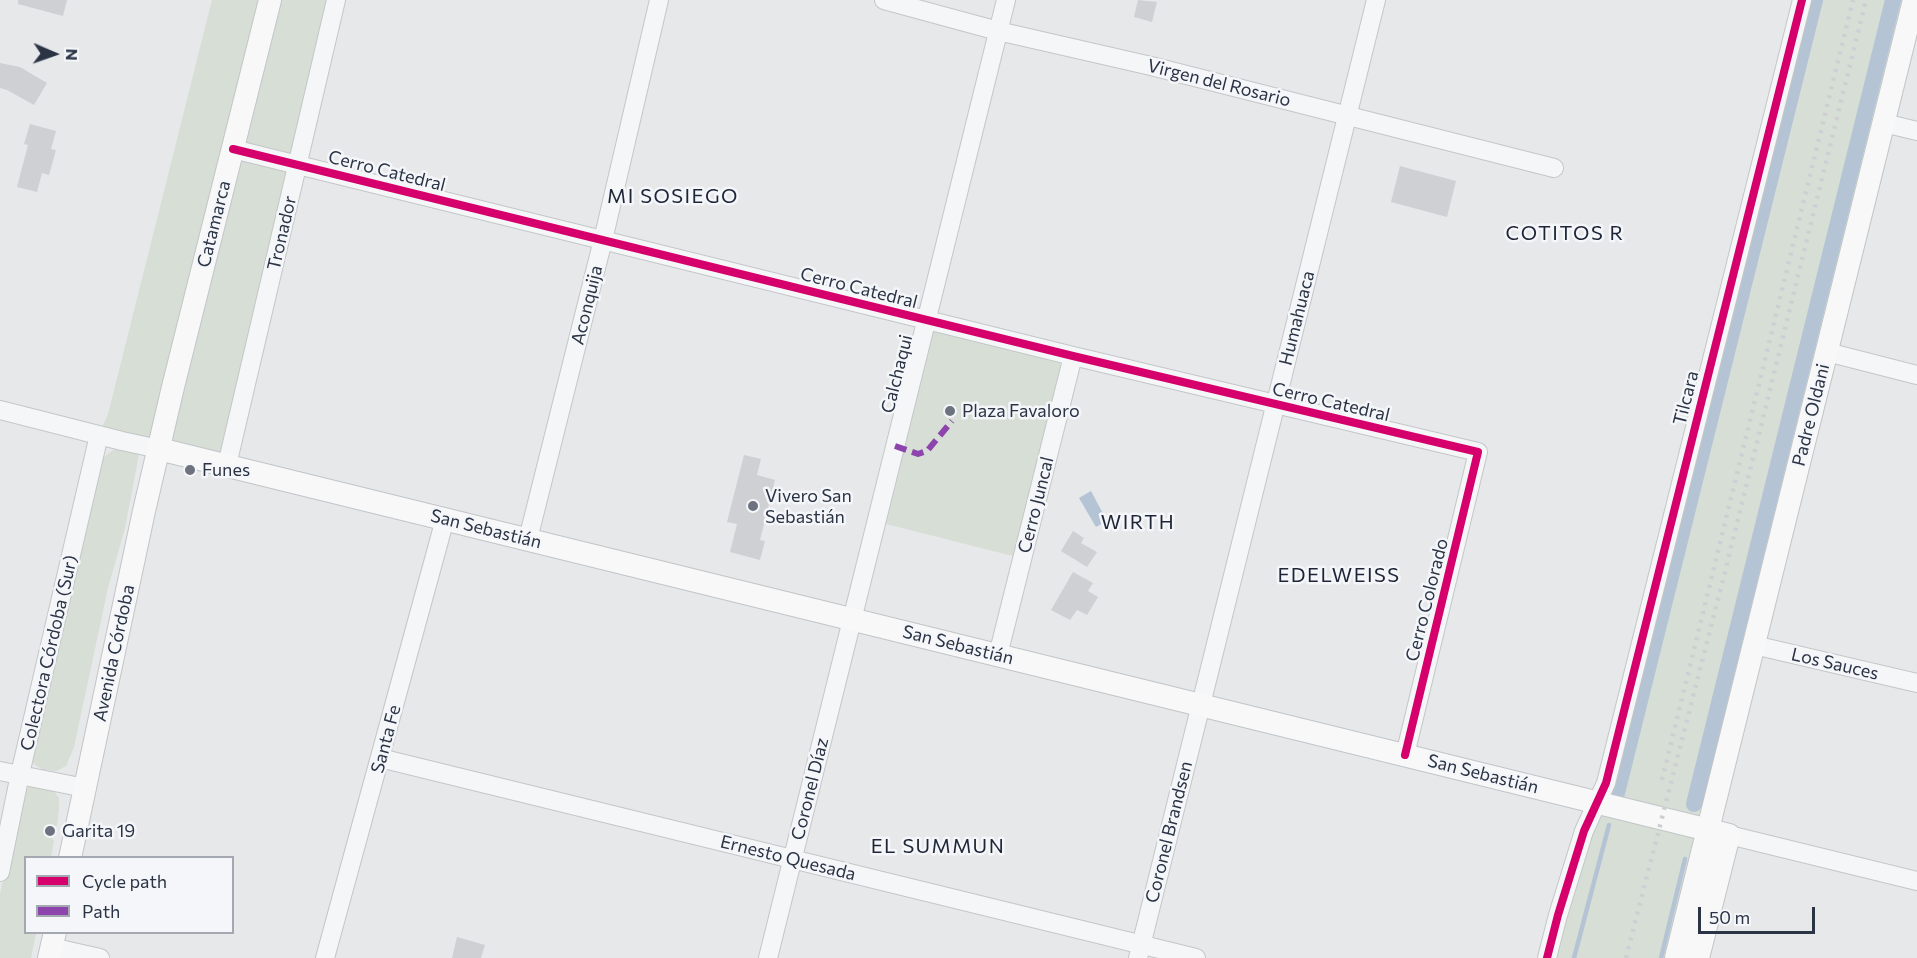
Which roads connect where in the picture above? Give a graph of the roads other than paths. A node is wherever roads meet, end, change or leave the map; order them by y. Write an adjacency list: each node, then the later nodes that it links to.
1 (270, 0): 13 (main road, Catamarca)
2 (336, 0): 14 (street, Tronador)
3 (659, 0): 16 (street, Aconquija)
4 (884, 0): 9 (street, Virgen del Rosario)
5 (1006, 0): 9 (street, Calchaqui)
6 (1376, 0): 10 (street, Humahuaca)
7 (1802, 0): 39 (street, Tilcara)
8 (1914, 0): 11 (main road, Padre Oldani)
9 (998, 31): 10 (street, Virgen del Rosario); 17 (street, Calchaqui)
10 (1347, 116): 15 (street, Virgen del Rosario); 21 (street, Humahuaca)
11 (1884, 123): 12 (street); 18 (main road, Padre Oldani)
12 (1917, 131)
13 (233, 149): 14 (street, Cerro Catedral); 24 (main road, Catamarca)
14 (298, 165): 16 (street, Cerro Catedral); 26 (street, Tronador)
15 (1554, 168)
16 (603, 240): 17 (street, Cerro Catedral); 28 (street, Aconquija)
17 (926, 320): 19 (street, Cerro Catedral); 29 (street, Calchaqui)
18 (1827, 352): 20 (street); 30 (main road, Padre Oldani)
19 (1073, 356): 21 (street, Cerro Catedral); 31 (street, Cerro Juncal)
20 (1917, 375)
21 (1276, 404): 25 (street, Cerro Catedral); 33 (street, Humahuaca)
22 (0, 410): 23 (street, San Sebastián)
23 (99, 435): 24 (street, San Sebastián); 37 (street, Colectora Córdoba (Sur))
24 (159, 449): 26 (main road, San Sebastián); 38 (main road, Avenida Córdoba)
25 (1478, 452): 34 (street, Cerro Colorado)
26 (227, 465): 27 (main road, San Sebastián)
27 (446, 519): 28 (main road, San Sebastián); 35 (street, Santa Fe)
28 (528, 539): 29 (main road, San Sebastián)
29 (852, 619): 31 (main road, San Sebastián); 42 (street, Coronel Díaz)
30 (1754, 645): 32 (street, Los Sauces); 40 (main road, Padre Oldani)
31 (998, 655): 33 (main road, San Sebastián)
32 (1917, 683)
33 (1201, 706): 34 (main road, San Sebastián); 46 (street, Coronel Brandsen)
34 (1405, 755): 39 (main road, San Sebastián)
35 (380, 758): 42 (street, Ernesto Quesada); 48 (street, Santa Fe)
36 (0, 771): 37 (street)
37 (20, 774): 38 (street); 43 (street, Colectora Córdoba (Sur))
38 (85, 788): 41 (main road, Avenida Córdoba)
39 (1597, 803): 40 (main road, San Sebastián); 51 (street, Tilcara)
40 (1718, 832): 44 (street, San Sebastián); 52 (main road); 53 (main road)
41 (70, 856)
42 (792, 859): 46 (street, Ernesto Quesada); 49 (street, Coronel Díaz)
43 (0, 872)
44 (1917, 881)
45 (52, 946): 47 (street)
46 (1139, 951): 50 (street, Ernesto Quesada)
47 (100, 958)
48 (325, 958)
49 (768, 958)
50 (1196, 958)
51 (1547, 958)
52 (1676, 958)
53 (1698, 958)

